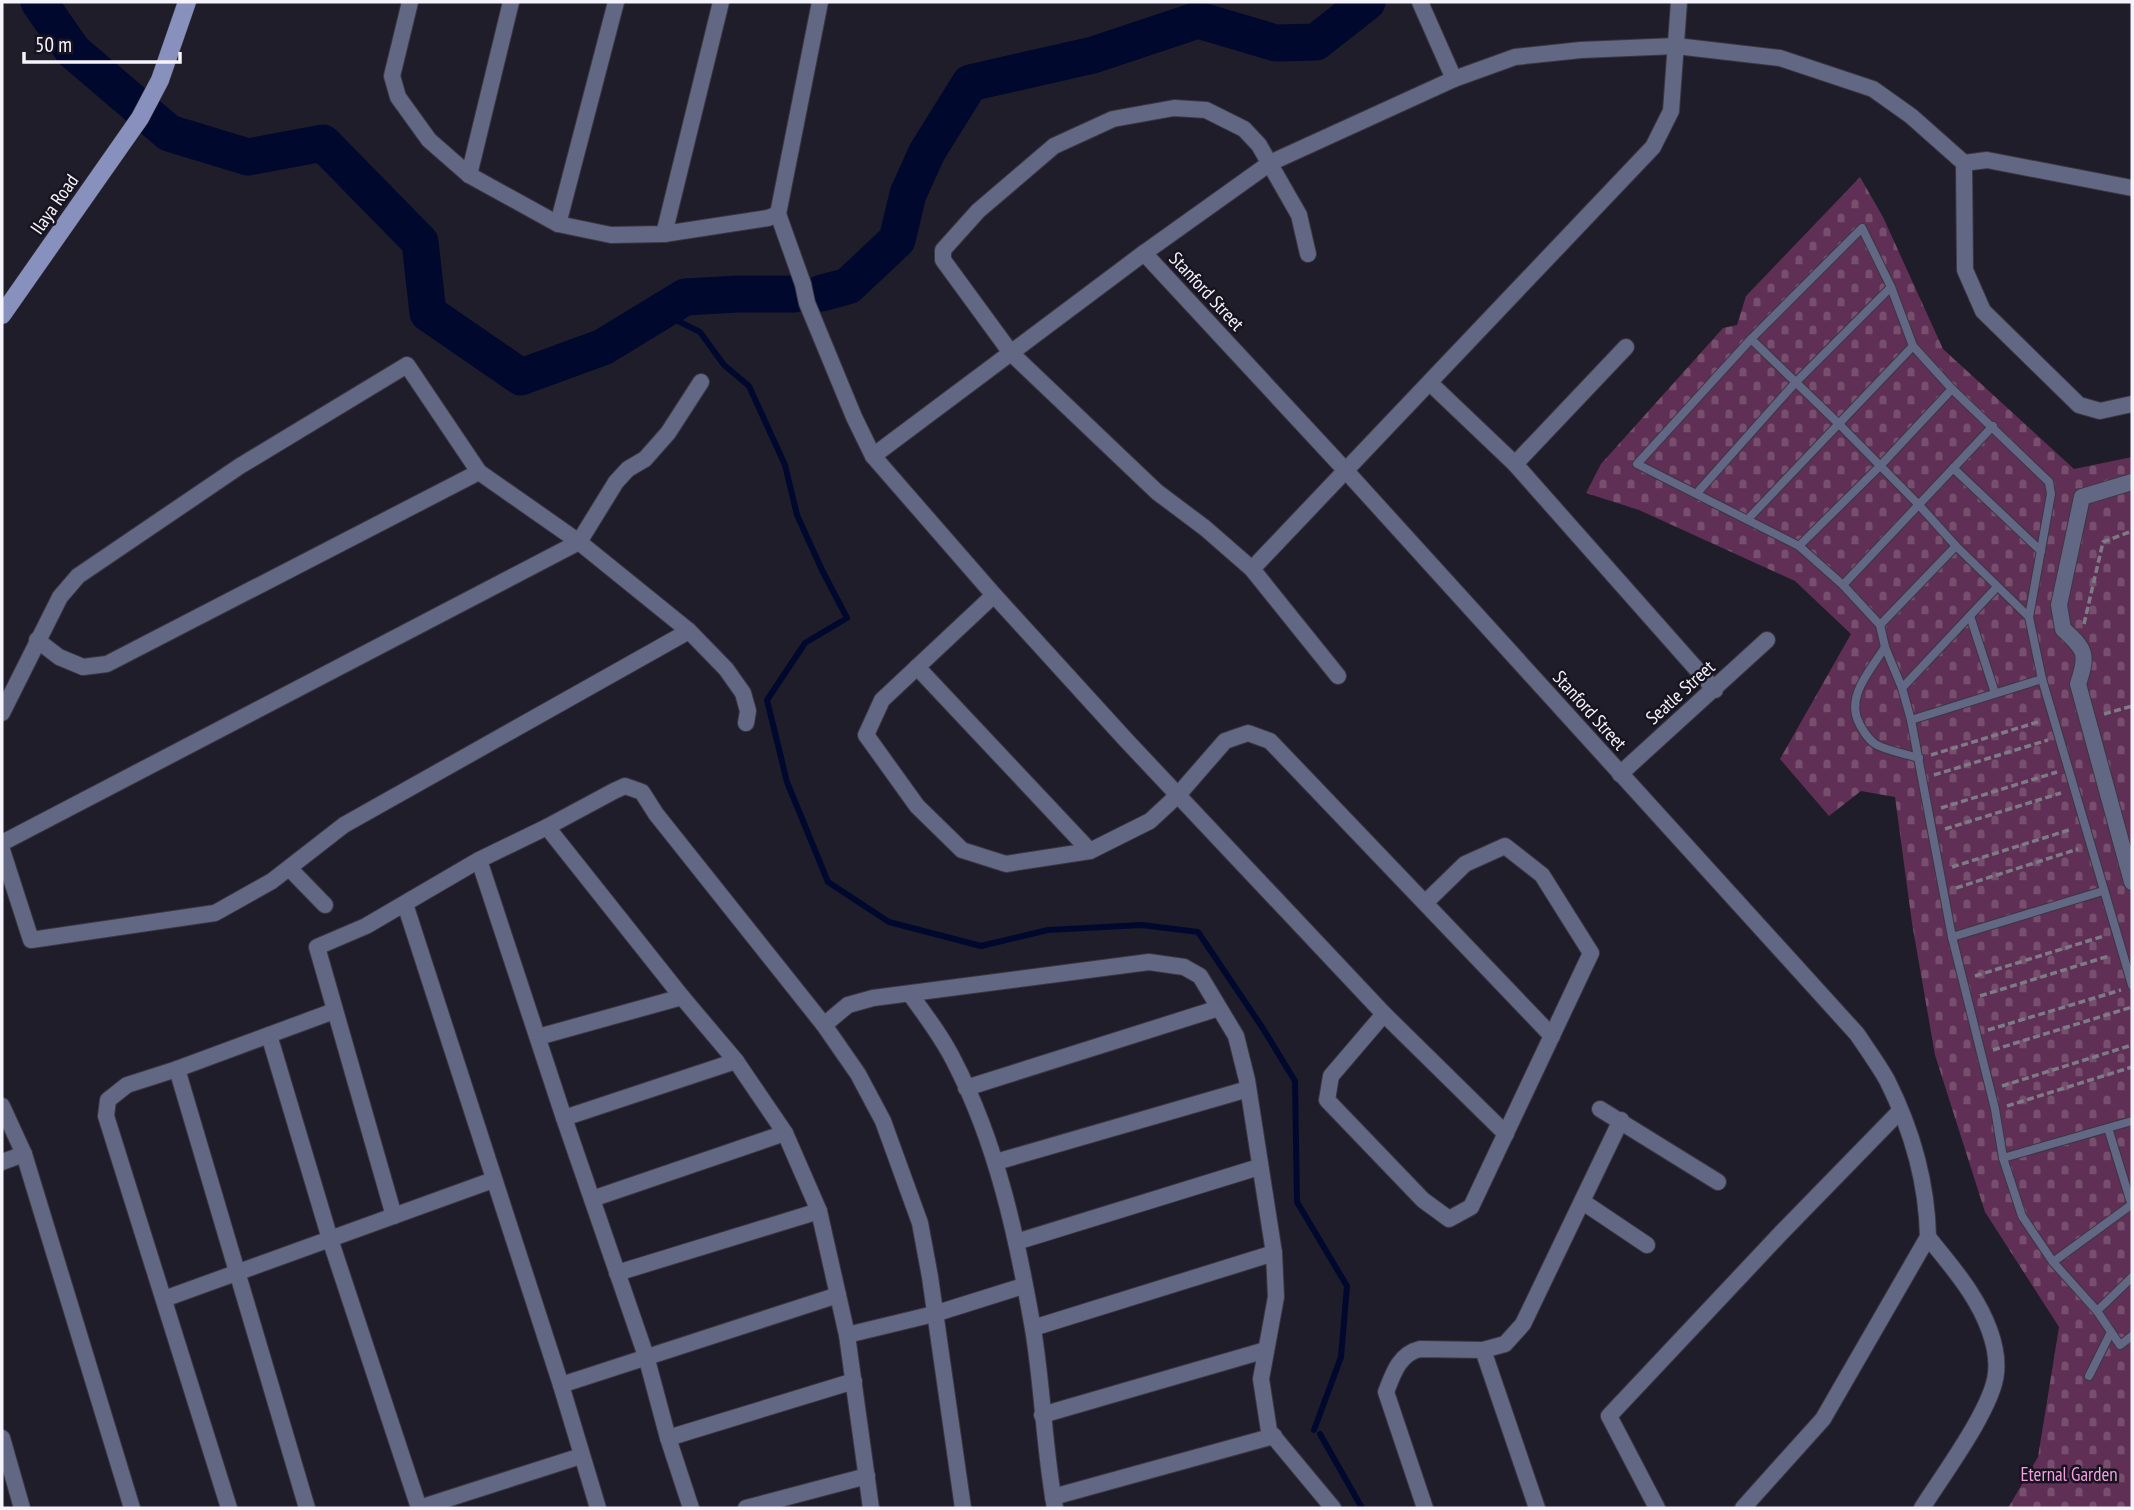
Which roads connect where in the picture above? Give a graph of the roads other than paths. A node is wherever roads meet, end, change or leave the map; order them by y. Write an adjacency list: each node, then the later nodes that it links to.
1 (187, 2): 21 (street, Ilaya Road)
2 (410, 2): 13 (street)
3 (511, 2): 13 (street)
4 (616, 2): 16 (street)
5 (722, 2): 17 (street)
6 (820, 2): 15 (street)
7 (1420, 2): 10 (street)
8 (1679, 2): 9 (street)
9 (1676, 46): 10 (street); 12 (street); 27 (street)
10 (1454, 79): 11 (street)
11 (1270, 163): 18 (street); 19 (street); 25 (street)
12 (1964, 163): 14 (street); 30 (street)
13 (469, 175): 16 (street)
14 (2132, 188)
15 (778, 214): 17 (street); 33 (street)
16 (558, 224): 17 (street)
17 (664, 234)
18 (1144, 253): 25 (street); 38 (street, Stanford Street)
19 (1308, 254)
20 (1891, 287): 22 (lane); 23 (lane); 28 (lane)
21 (2, 314)
22 (1751, 340): 28 (lane); 40 (lane)
23 (1913, 346): 29 (lane); 31 (lane)
24 (1626, 347): 34 (street)
25 (1011, 353): 33 (street); 47 (street)
26 (701, 382): 43 (street)
27 (1430, 383): 34 (street); 38 (street)
28 (1795, 383): 31 (lane); 40 (lane)
29 (1952, 389): 32 (lane); 35 (lane)
30 (2132, 404)
31 (1840, 425): 35 (lane); 42 (lane)
32 (1993, 426): 36 (lane); 46 (lane)
33 (873, 456): 50 (street)
34 (1515, 464): 63 (street)
35 (1880, 466): 41 (lane); 44 (lane)
36 (1952, 468): 41 (lane); 46 (lane)
37 (479, 471): 43 (street); 55 (street); 55 (street)
38 (1347, 472): 47 (street); 69 (street, Stanford Street)
39 (2132, 482): 77 (street)
40 (1697, 493): 42 (lane)
41 (1918, 504): 45 (lane); 48 (lane)
42 (1748, 519): 44 (lane)
43 (579, 542): 54 (street); 72 (street)
44 (1799, 546): 48 (lane)
45 (1956, 547): 49 (lane); 53 (lane)
46 (2041, 551): 52 (lane)
47 (1252, 569): 59 (street)
48 (1843, 585): 53 (lane)
49 (1997, 587): 51 (lane); 52 (lane)
50 (993, 595): 58 (street); 70 (street)
51 (1970, 616): 61 (lane); 64 (lane)
52 (2029, 617): 60 (lane)
53 (1880, 625): 57 (lane)
54 (689, 631): 67 (street); 76 (street)
55 (37, 640): 62 (street)
56 (1767, 640): 63 (street, Seatle Street)
57 (1885, 647): 61 (lane); 68 (lane)
58 (917, 667): 74 (street); 74 (street)
59 (1338, 676)
60 (2042, 679): 64 (lane); 78 (lane)
61 (1902, 688): 66 (lane)
62 (7, 690): 65 (street)
63 (1715, 690): 69 (street, Seatle Street)
64 (1995, 693): 66 (lane)
65 (2, 713)
66 (1911, 720): 68 (lane)
67 (746, 723)
68 (1919, 758): 82 (lane)
69 (1620, 774): 99 (street, Stanford Street)
70 (1178, 796): 74 (street); 79 (street); 88 (street)
71 (547, 827): 75 (street); 85 (street); 89 (street)
72 (2, 843)
73 (2, 850): 76 (street)
74 (1090, 851)
75 (479, 860): 80 (street); 92 (street)
76 (290, 869): 81 (street)
77 (2132, 882)
78 (2103, 891): 82 (lane); 83 (lane)
79 (1426, 902): 91 (street); 91 (street)
80 (405, 904): 87 (street); 111 (street)
81 (325, 905)
82 (1952, 937): 107 (lane)
83 (2132, 985)
84 (911, 994): 86 (street); 89 (street); 95 (street)
85 (682, 997): 92 (street); 93 (street)
86 (1219, 1009): 95 (street); 96 (street)
87 (334, 1011): 90 (street); 117 (street)
88 (1384, 1014): 105 (street); 105 (street)
89 (824, 1025): 131 (street)
90 (269, 1035): 94 (street); 119 (street)
91 (1552, 1036): 105 (street)
92 (538, 1037): 100 (street)
93 (736, 1061): 100 (street); 104 (street)
94 (177, 1069): 124 (street); 129 (street)
95 (966, 1087): 109 (street)
96 (1248, 1089): 109 (street); 110 (street)
97 (2, 1106): 106 (street)
98 (1600, 1109): 101 (street)
99 (1899, 1111): 118 (street, Stanford Street); 161 (street)
100 (564, 1118): 113 (street)
101 (1621, 1120): 112 (street); 114 (street)
102 (2132, 1121): 103 (lane)
103 (2108, 1128): 107 (lane); 115 (lane)
104 (785, 1133): 113 (street); 116 (street)
105 (1506, 1134)
106 (24, 1154): 108 (street); 151 (street)
107 (2003, 1158): 123 (lane)
108 (2, 1162)
109 (996, 1162): 120 (street)
110 (1259, 1167): 120 (street); 122 (street)
111 (493, 1180): 117 (street); 141 (street)
112 (1718, 1182)
113 (592, 1199): 125 (street)
114 (1583, 1202): 121 (street); 137 (street)
115 (2132, 1206): 123 (lane)
116 (819, 1211): 125 (street); 128 (street)
117 (394, 1216): 119 (street)
118 (1928, 1237): 162 (street); 163 (street)
119 (330, 1239): 124 (street); 146 (street)
120 (1016, 1242): 127 (street)
121 (1647, 1245)
122 (1274, 1253): 132 (street); 136 (street)
123 (2053, 1262): 130 (lane)
124 (237, 1273): 129 (street); 153 (street)
125 (617, 1273): 138 (street)
126 (2132, 1278): 130 (lane)
127 (1023, 1286): 131 (street); 132 (street)
128 (838, 1295): 134 (street); 138 (street)
129 (164, 1299): 152 (street)
130 (2097, 1311): 133 (lane)
131 (934, 1314): 134 (street); 158 (street)
132 (1033, 1328): 142 (street)
133 (2111, 1332): 135 (lane); 139 (lane)
134 (848, 1335): 140 (street)
135 (2132, 1336)
136 (1266, 1350): 142 (street); 143 (street)
137 (1483, 1350): 159 (street); 160 (street)
138 (646, 1356): 141 (street); 145 (street)
139 (2089, 1376)
140 (853, 1381): 145 (street); 147 (street)
141 (561, 1385): 146 (street)
142 (1042, 1415): 148 (street)
143 (1274, 1436): 148 (street); 149 (street)
144 (2, 1438): 150 (street)
145 (668, 1438): 155 (street)
146 (581, 1456): 154 (street)
147 (867, 1476): 156 (street); 157 (street)
148 (1054, 1503)
149 (1327, 1507)
150 (22, 1508)
151 (132, 1508)
152 (229, 1508)
153 (307, 1508)
154 (598, 1508)
155 (691, 1508)
156 (746, 1508)
157 (871, 1508)
158 (963, 1508)
159 (1425, 1508)
160 (1537, 1508)
161 (1657, 1508)
162 (1743, 1508)
163 (1922, 1508)

